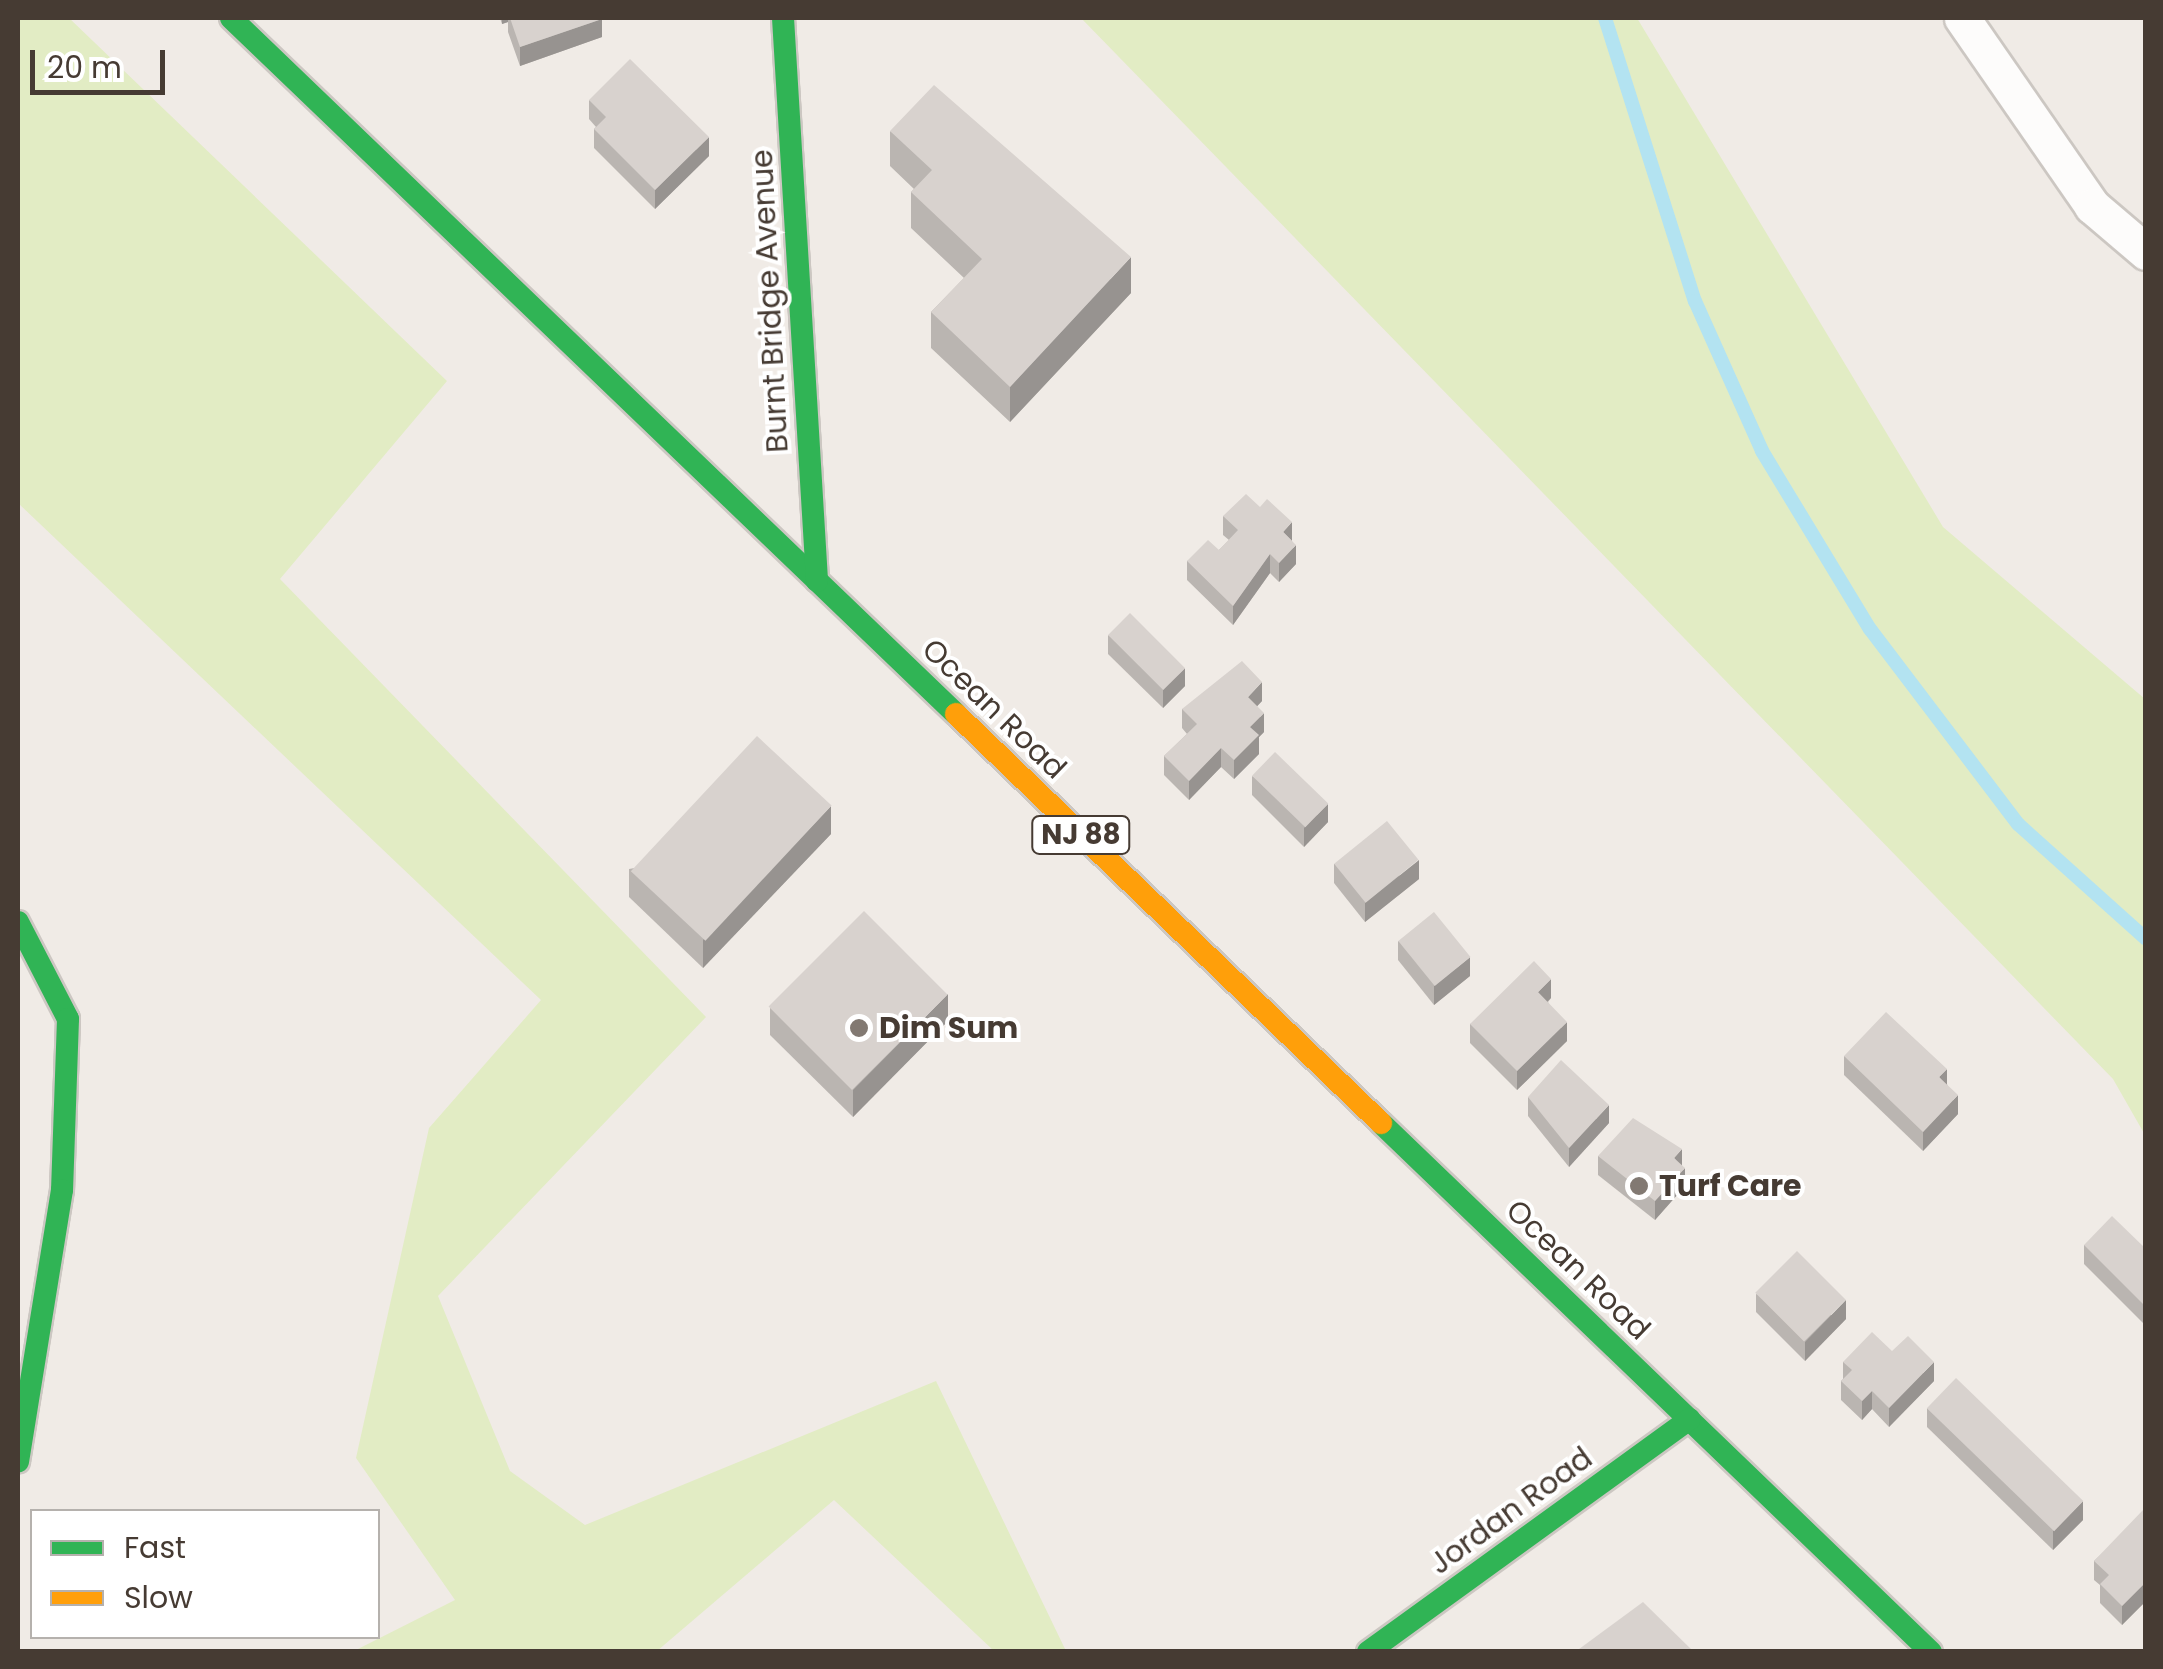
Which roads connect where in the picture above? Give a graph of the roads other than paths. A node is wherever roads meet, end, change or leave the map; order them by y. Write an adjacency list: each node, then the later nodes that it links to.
1 (231, 18): 5 (main road, Ocean Road / NJ 88)
2 (783, 18): 5 (main road, Burnt Bridge Avenue)
3 (1962, 18): 4 (street)
4 (2146, 252)
5 (817, 581): 7 (main road, Ocean Road / NJ 88)
6 (18, 922): 8 (main road)
7 (1690, 1419): 9 (main road, Jordan Road); 10 (main road, Ocean Road / NJ 88)
8 (18, 1461)
9 (1368, 1652)
10 (1931, 1652)

